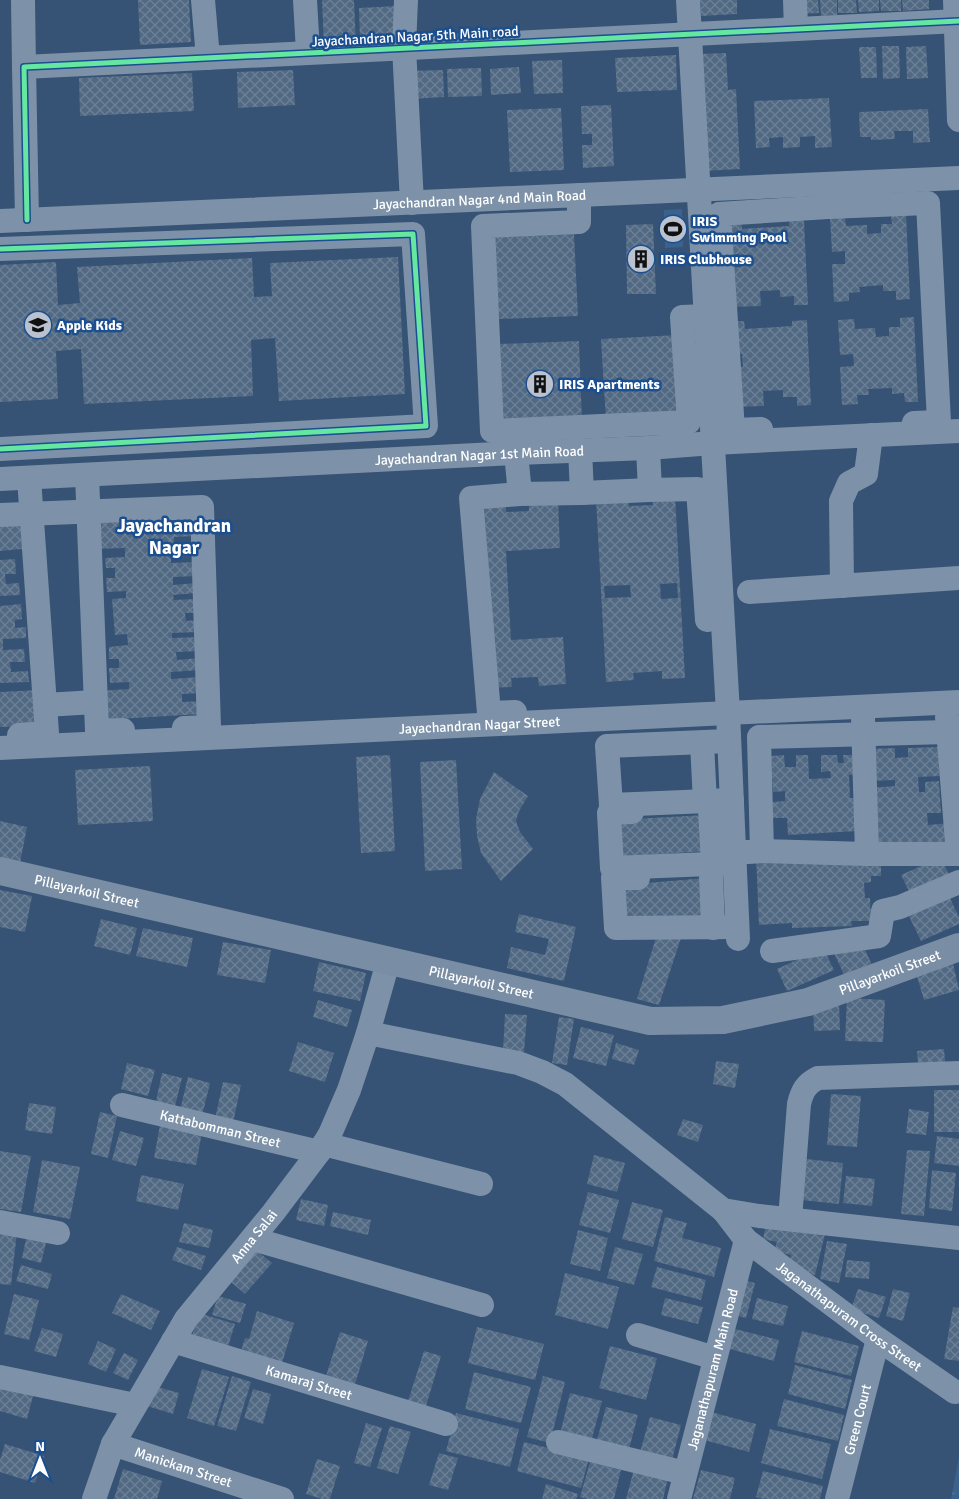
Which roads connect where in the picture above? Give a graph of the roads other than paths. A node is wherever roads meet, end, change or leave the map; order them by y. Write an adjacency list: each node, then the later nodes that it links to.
1 (23, 0): 13 (street)
2 (204, 0): 12 (street)
3 (305, 0): 11 (street)
4 (406, 0): 10 (street)
5 (688, 0): 9 (street)
6 (795, 0): 8 (street)
7 (957, 14): 8 (street, Jayachandran Nagar 5th Main road); 14 (street)
8 (796, 30): 9 (street, Jayachandran Nagar 5th Main road)
9 (690, 34): 10 (street, Jayachandran Nagar 5th Main road); 16 (street)
10 (404, 48): 11 (street, Jayachandran Nagar 5th Main road); 19 (street)
11 (308, 52): 12 (street, Jayachandran Nagar 5th Main road)
12 (208, 58): 13 (street, Jayachandran Nagar 5th Main road)
13 (24, 67): 20 (street)
14 (959, 120)
15 (959, 178): 18 (street, Jayachandran Nagar 4nd Main Road)
16 (699, 190): 17 (street, Jayachandran Nagar 4nd Main Road); 18 (street, Jayachandran Nagar 4nd Main Road); 23 (street)
17 (579, 195): 19 (street, Jayachandran Nagar 4nd Main Road); 23 (street)
18 (827, 196): 18 (street)
19 (412, 203): 20 (street, Jayachandran Nagar 4nd Main Road)
20 (27, 220): 21 (street, Jayachandran Nagar 4nd Main Road)
21 (0, 221)
22 (0, 249): 25 (street)
23 (706, 316): 27 (street)
24 (959, 431): 26 (street, Jayachandran Nagar 1st Main Road)
25 (284, 434): 28 (street); 33 (street)
26 (872, 435): 27 (street, Jayachandran Nagar 1st Main Road); 44 (street)
27 (713, 443): 29 (street, Jayachandran Nagar 1st Main Road); 50 (street)
28 (76, 445): 30 (street); 34 (street)
29 (648, 448): 31 (street, Jayachandran Nagar 1st Main Road); 37 (street)
30 (0, 449)
31 (580, 450): 32 (street, Jayachandran Nagar 1st Main Road); 38 (street)
32 (516, 453): 33 (street, Jayachandran Nagar 1st Main Road); 39 (street)
33 (286, 465): 34 (street, Jayachandran Nagar 1st Main Road)
34 (82, 475): 35 (street, Jayachandran Nagar 1st Main Road); 40 (street)
35 (29, 478): 36 (street, Jayachandran Nagar 1st Main Road); 41 (street)
36 (0, 479)
37 (650, 490): 38 (street); 39 (street)
38 (582, 493): 39 (street)
39 (520, 494)
40 (88, 511): 41 (street); 46 (street); 46 (street)
41 (32, 514): 42 (street); 48 (street)
42 (0, 515)
43 (959, 578): 44 (street)
44 (842, 586): 45 (street)
45 (749, 592)
46 (96, 702): 48 (street)
47 (953, 703): 49 (street, Jayachandran Nagar Street); 51 (street)
48 (45, 705): 53 (street)
49 (863, 706): 50 (street, Jayachandran Nagar Street); 52 (street)
50 (728, 713): 54 (street); 56 (street, Jayachandran Nagar Street)
51 (948, 732): 52 (street); 60 (street)
52 (863, 734): 58 (street); 59 (street)
53 (0, 736)
54 (729, 741): 55 (street); 57 (street)
55 (702, 742): 57 (street); 57 (street)
56 (0, 748)
57 (720, 805): 61 (street); 61 (street)
58 (762, 851): 59 (street); 61 (street)
59 (866, 854): 60 (street)
60 (958, 859)
61 (725, 866): 64 (street); 64 (street); 64 (street)
62 (0, 871): 67 (street, Pillayarkoil Street)
63 (959, 882): 66 (street)
64 (714, 928)
65 (959, 947): 67 (street, Pillayarkoil Street)
66 (772, 952)
67 (388, 962): 68 (street, Anna Salai)
68 (368, 1033): 71 (street, Anna Salai); 73 (street, Jaganathapuram Cross Street)
69 (959, 1073): 74 (street)
70 (122, 1105): 71 (street, Kattabomman Street)
71 (322, 1148): 72 (street, Kattabomman Street); 78 (street, Anna Salai)
72 (481, 1184)
73 (723, 1210): 74 (street); 79 (street, Jaganathapuram Cross Street)
74 (790, 1219): 77 (street)
75 (0, 1222): 76 (street)
76 (58, 1233)
77 (959, 1238)
78 (253, 1239): 80 (street); 83 (street, Anna Salai)
79 (746, 1240): 82 (street, Jaganathapuram Cross Street); 84 (street, Jaganathapuram Main Road)
80 (482, 1305)
81 (638, 1335): 84 (street)
82 (878, 1339): 86 (street, Jaganathapuram Cross Street); 95 (street, Green Court)
83 (173, 1341): 87 (street, Anna Salai); 88 (street, Kamaraj Street)
84 (715, 1358): 91 (street, Jaganathapuram Main Road)
85 (0, 1377): 87 (street)
86 (955, 1392)
87 (135, 1405): 90 (street, Anna Salai)
88 (446, 1424)
89 (558, 1442): 91 (street)
90 (113, 1444): 92 (street, Anna Salai); 93 (street, Manickam Street)
91 (685, 1473): 94 (street, Jaganathapuram Main Road)
92 (94, 1499)
93 (282, 1499)
94 (679, 1499)
95 (837, 1499)

